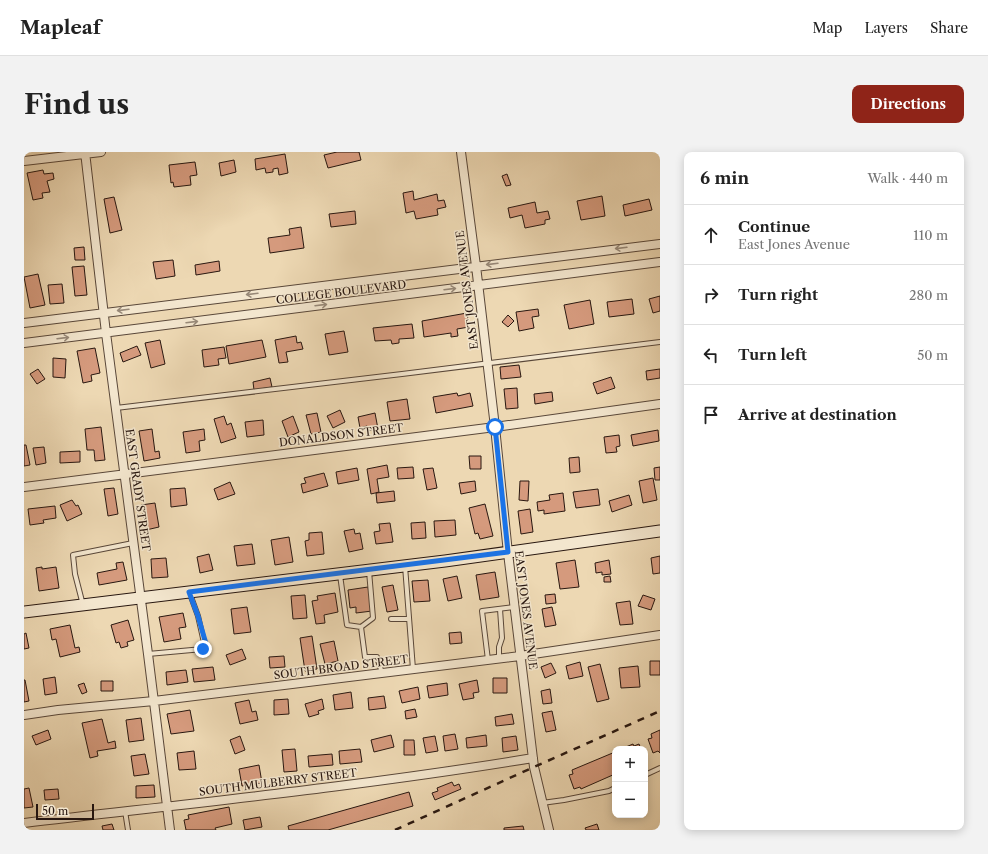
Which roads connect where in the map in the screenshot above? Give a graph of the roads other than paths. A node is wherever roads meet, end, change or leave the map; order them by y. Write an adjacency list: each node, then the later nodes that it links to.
1 (101, 152): 3 (street)
2 (461, 152): 7 (street, EAST JONES AVENUE)
3 (85, 153): 4 (street); 9 (street, EAST GRADY STREET)
4 (24, 161)
5 (660, 244): 7 (street, COLLEGE BOULEVARD, one-way to 7)
6 (660, 262): 8 (street, COLLEGE BOULEVARD)
7 (476, 266): 8 (street, EAST JONES AVENUE); 9 (street, COLLEGE BOULEVARD, one-way to 9)
8 (478, 285): 11 (street, COLLEGE BOULEVARD, one-way to 8); 14 (street, EAST JONES AVENUE)
9 (104, 313): 10 (street, COLLEGE BOULEVARD); 11 (street, EAST GRADY STREET)
10 (24, 323)
11 (106, 333): 13 (street, COLLEGE BOULEVARD, one-way to 11); 16 (street, EAST GRADY STREET)
12 (660, 342): 14 (lane)
13 (24, 343)
14 (487, 363): 16 (lane); 17 (street, EAST JONES AVENUE)
15 (660, 404): 17 (street, DONALDSON STREET)
16 (116, 408): 18 (street, EAST GRADY STREET)
17 (495, 427): 18 (street, DONALDSON STREET); 22 (street, EAST JONES AVENUE)
18 (124, 474): 19 (street, DONALDSON STREET); 21 (street, EAST GRADY STREET)
19 (24, 487)
20 (660, 531): 22 (street)
21 (133, 543): 27 (street, EAST GRADY STREET); 28 (lane)
22 (508, 552): 23 (street); 29 (street, EAST JONES AVENUE)
23 (405, 565): 24 (street); 33 (lane)
24 (369, 570): 25 (street); 34 (lane)
25 (340, 574): 26 (street); 34 (lane)
26 (189, 592): 27 (street); 36 (lane)
27 (141, 598): 28 (street); 36 (street, EAST GRADY STREET)
28 (83, 605): 31 (street)
29 (514, 607): 30 (lane); 37 (street, EAST JONES AVENUE)
30 (500, 609): 38 (lane); 39 (lane)
31 (24, 612)
32 (391, 619): 33 (lane)
33 (409, 619): 40 (lane)
34 (361, 627): 41 (lane)
35 (660, 635): 37 (street, SOUTH BROAD STREET)
36 (148, 654): 42 (street, EAST GRADY STREET)
37 (520, 656): 38 (street, SOUTH BROAD STREET); 44 (street, EAST JONES AVENUE)
38 (499, 659): 39 (street, SOUTH BROAD STREET)
39 (488, 660): 40 (street, SOUTH BROAD STREET)
40 (413, 669): 41 (street, SOUTH BROAD STREET)
41 (382, 673): 42 (street, SOUTH BROAD STREET)
42 (154, 701): 43 (street, SOUTH BROAD STREET); 49 (street, EAST GRADY STREET)
43 (24, 715)
44 (533, 758): 48 (street, EAST JONES AVENUE); 49 (street, SOUTH MULBERRY STREET)
45 (660, 768): 46 (lane)
46 (648, 774)
47 (612, 790): 48 (lane)
48 (542, 802): 54 (street, EAST JONES AVENUE)
49 (167, 806): 50 (street, SOUTH MULBERRY STREET); 53 (street, EAST GRADY STREET)
50 (125, 811): 51 (street, SOUTH MULBERRY STREET); 52 (lane)
51 (24, 823)
52 (128, 830)
53 (170, 830)
54 (549, 830)

